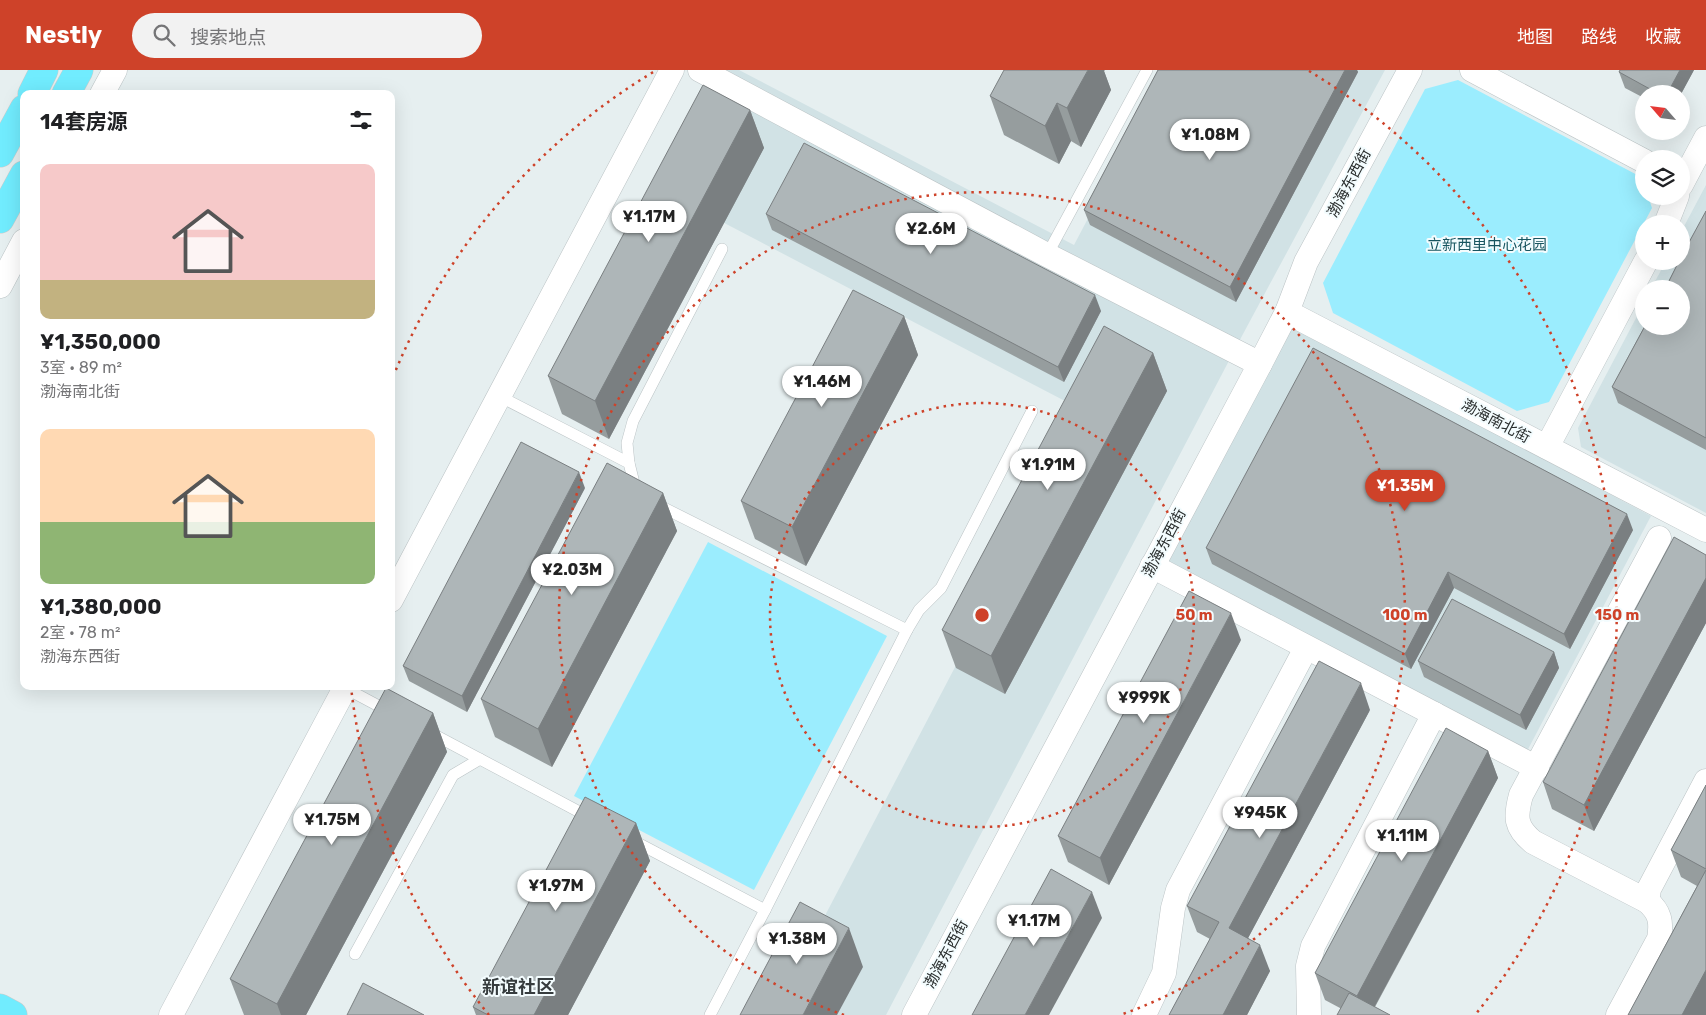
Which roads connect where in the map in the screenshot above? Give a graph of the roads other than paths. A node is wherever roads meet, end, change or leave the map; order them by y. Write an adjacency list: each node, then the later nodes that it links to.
1 (44, 70): 9 (main road)
2 (79, 70): 10 (main road)
3 (115, 70): 11 (street)
4 (672, 70): 26 (street)
5 (700, 70): 21 (street)
6 (1147, 70): 21 (lane)
7 (1410, 70): 24 (street, 渤海东西街)
8 (1472, 70): 15 (street)
9 (34, 90)
10 (68, 90)
11 (104, 90)
12 (20, 116): 14 (main road)
13 (1706, 138): 16 (street)
14 (0, 153)
15 (1635, 156)
16 (1690, 168)
17 (20, 182): 18 (main road)
18 (0, 220)
19 (20, 248): 23 (street)
20 (722, 250): 29 (lane)
21 (1047, 255): 25 (street)
22 (1641, 270): 28 (street)
23 (0, 286)
24 (1287, 312): 25 (street, 渤海东西街); 28 (street, 渤海南北街)
25 (1260, 364): 32 (street, 渤海东西街)
26 (499, 396): 29 (lane); 33 (street)
27 (1032, 411): 34 (lane)
28 (1547, 447): 30 (street, 渤海南北街)
29 (629, 463): 34 (lane)
30 (1706, 530)
31 (1660, 538): 42 (street)
32 (1152, 566): 35 (street); 53 (street, 渤海东西街)
33 (395, 592)
34 (907, 630): 47 (lane)
35 (1306, 648): 38 (street); 54 (street)
36 (343, 690): 51 (street)
37 (351, 690): 39 (lane)
38 (1434, 714): 42 (street); 55 (street)
39 (404, 719)
40 (421, 728): 41 (lane)
41 (480, 759): 44 (lane); 48 (lane)
42 (1537, 768): 46 (street)
43 (1706, 781): 46 (street)
44 (601, 823)
45 (618, 832): 47 (lane)
46 (1646, 901): 56 (street)
47 (766, 910): 52 (lane)
48 (355, 954)
49 (0, 1008): 50 (main road)
50 (13, 1015)
51 (171, 1015)
52 (710, 1015)
53 (914, 1015)
54 (1144, 1015)
55 (1309, 1015)
56 (1618, 1015)

